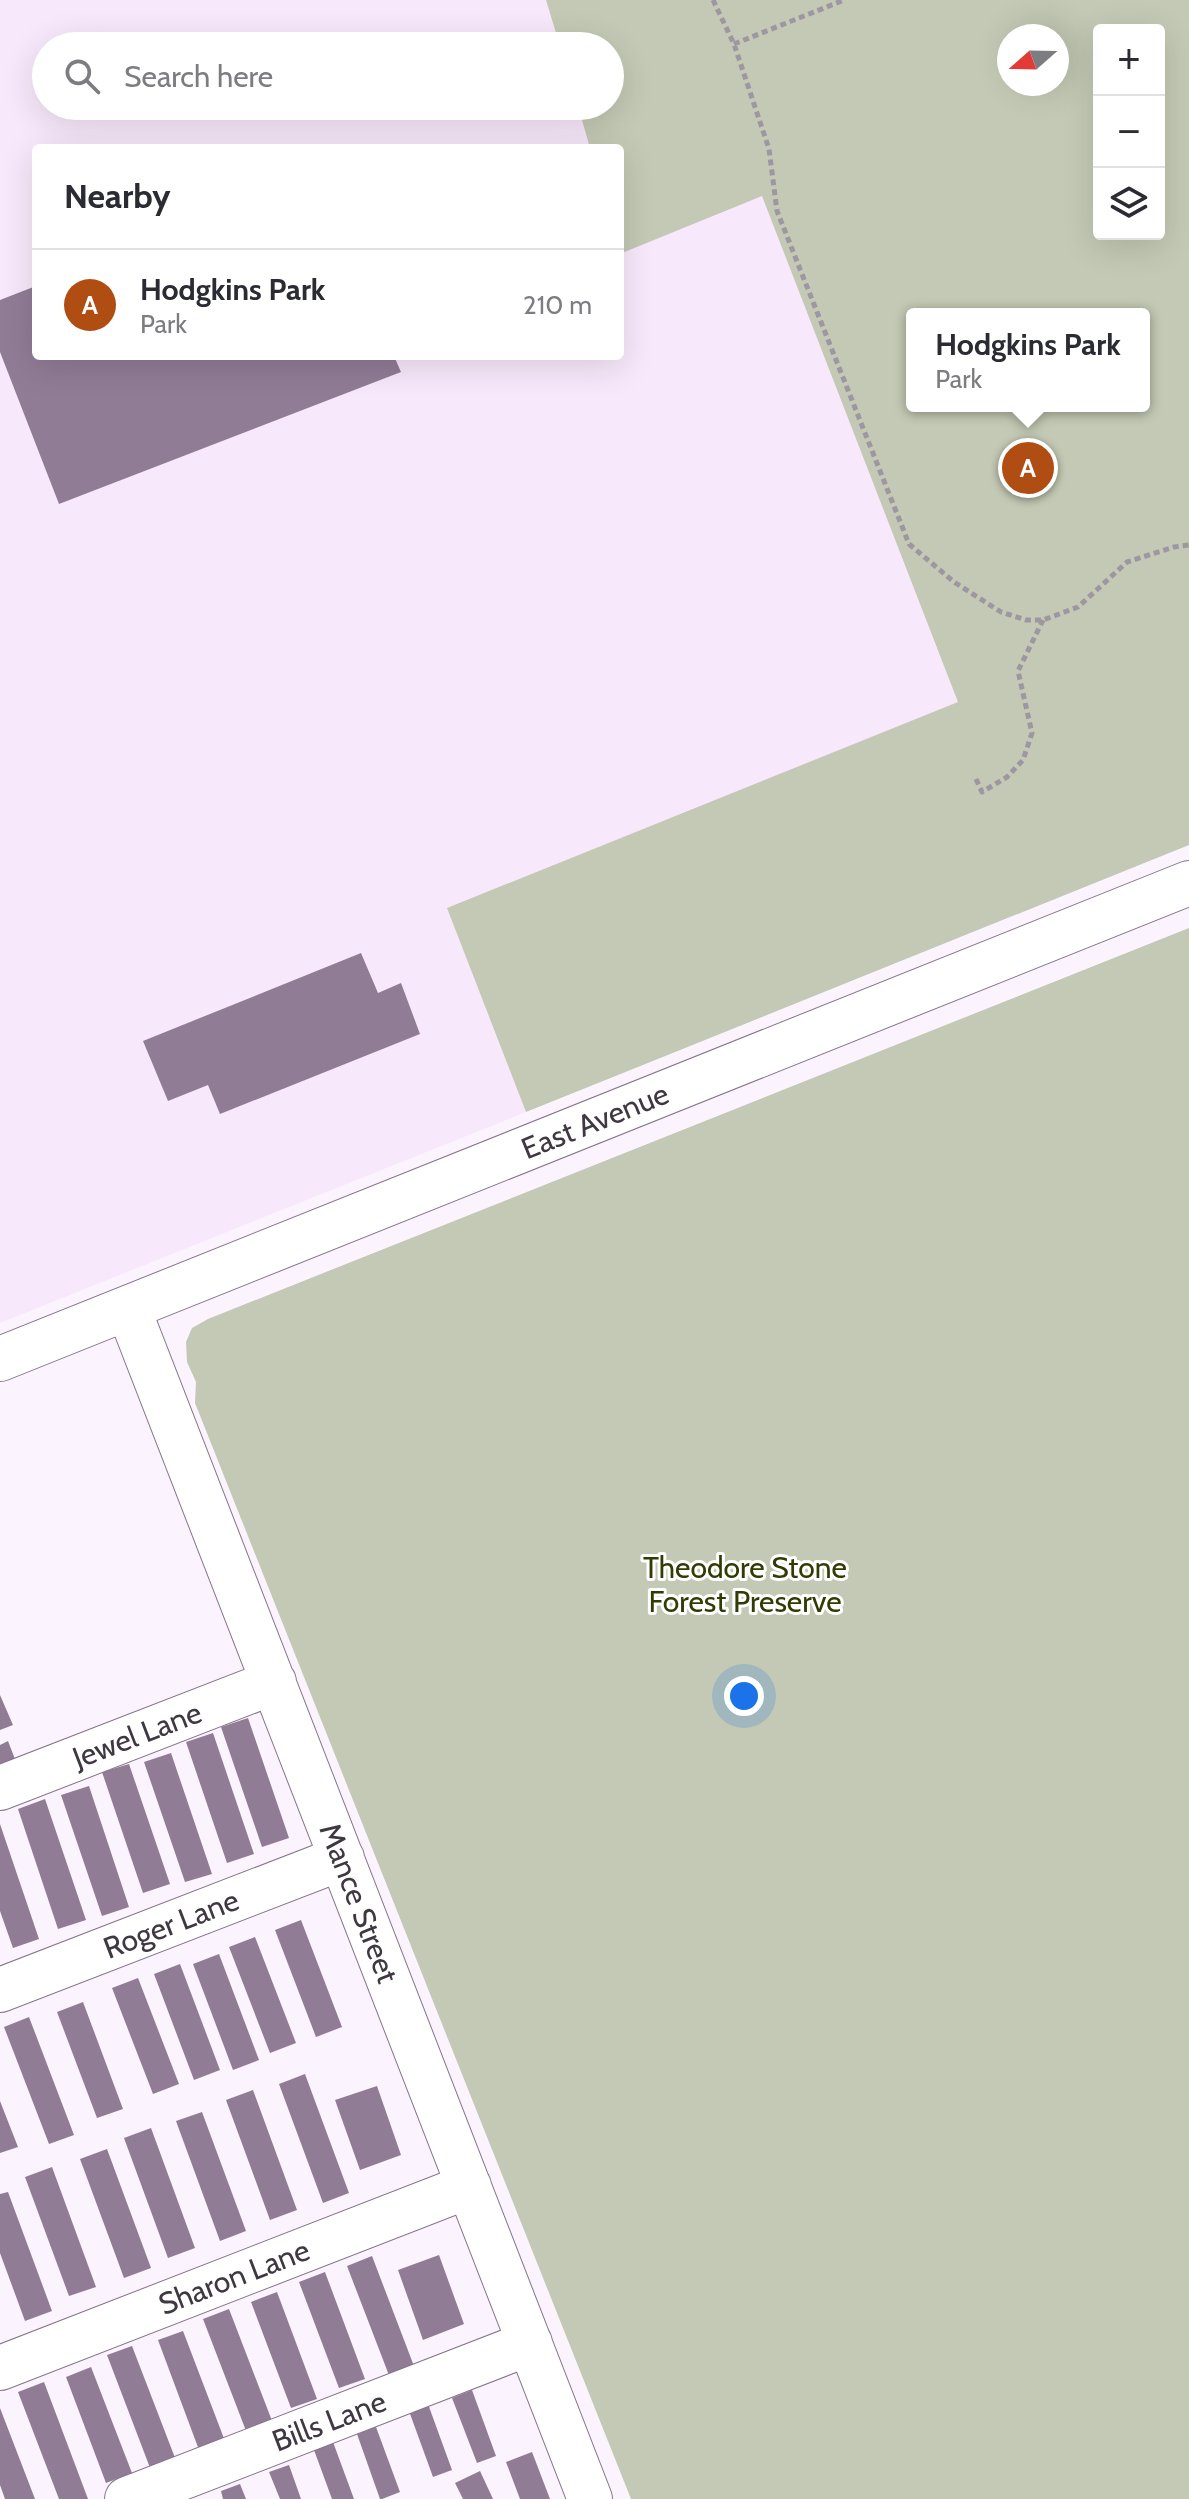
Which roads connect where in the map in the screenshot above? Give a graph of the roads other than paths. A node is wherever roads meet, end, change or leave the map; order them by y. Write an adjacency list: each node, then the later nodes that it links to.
1 (1189, 883): 2 (street, East Avenue)
2 (128, 1308): 3 (street, East Avenue); 4 (street, Mance Street)
3 (0, 1359)
4 (274, 1682): 5 (street, Jewel Lane); 6 (street, Mance Street)
5 (0, 1788)
6 (342, 1858): 7 (street, Roger Lane); 8 (street, Mance Street)
7 (0, 1990)
8 (469, 2186): 9 (street, Mance Street); 10 (street, Sharon Lane)
9 (530, 2343): 11 (street, Bills Lane); 12 (street, Mance Street)
10 (0, 2368)
11 (127, 2499)
12 (590, 2499)

